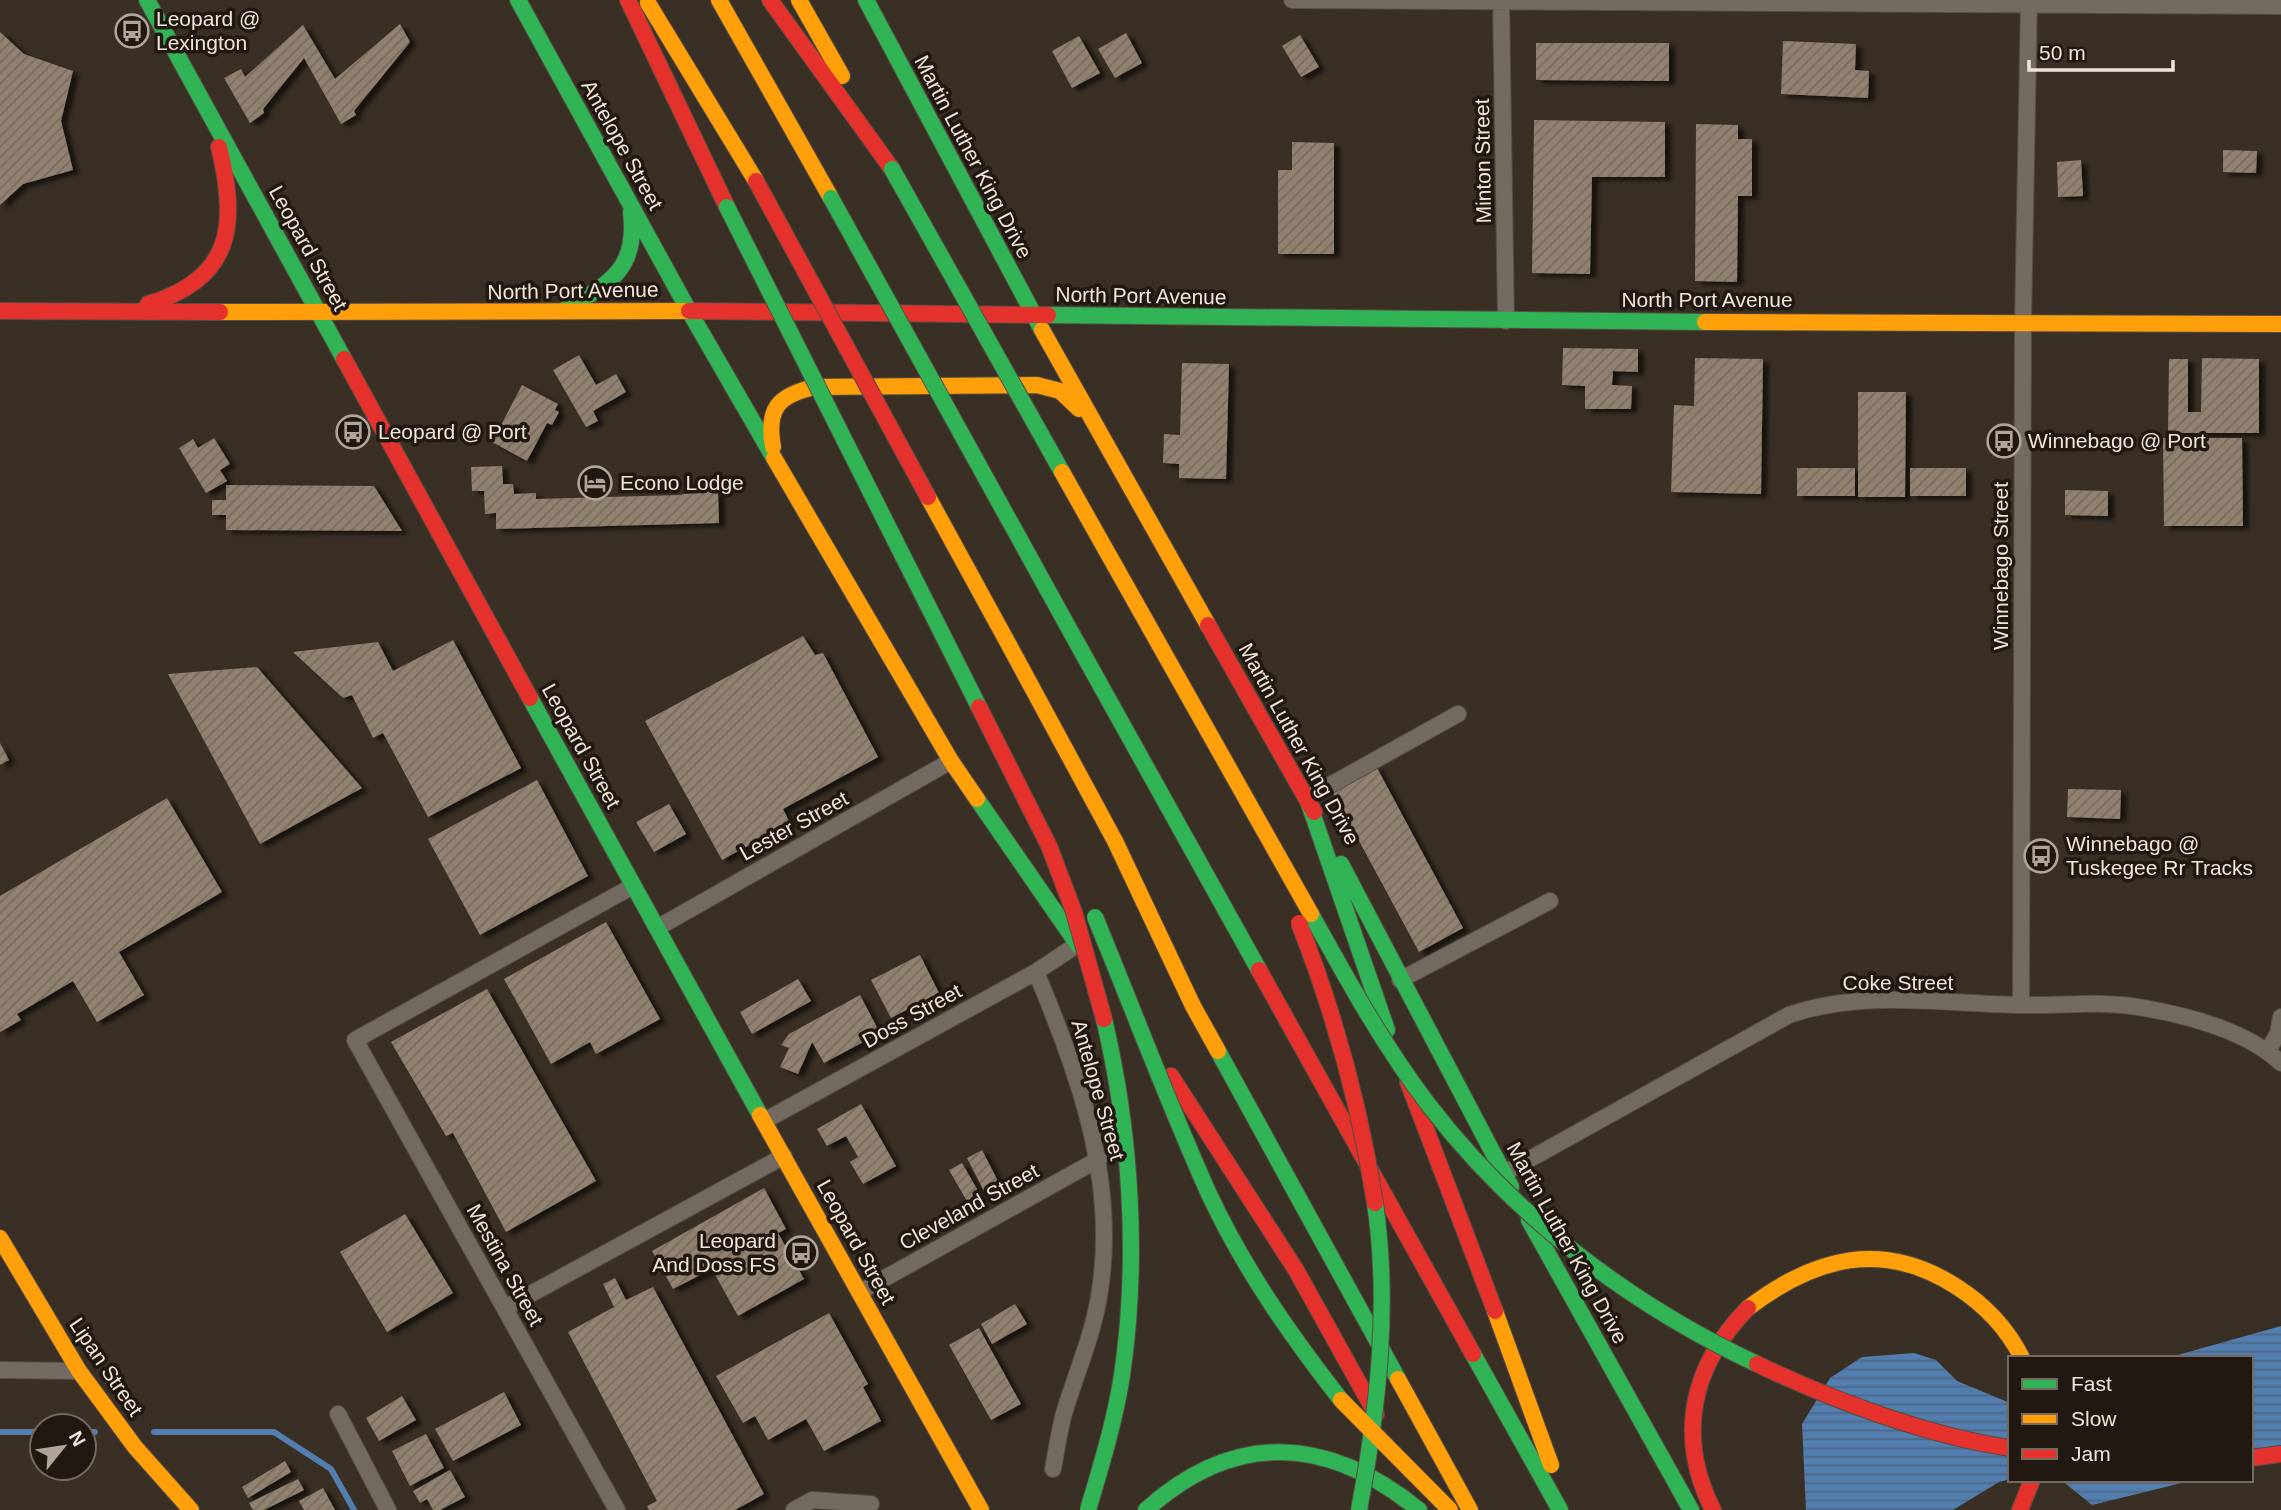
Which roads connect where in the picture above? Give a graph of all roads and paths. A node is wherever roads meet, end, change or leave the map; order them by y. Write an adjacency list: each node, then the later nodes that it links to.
1 (147, 0): 13 (main road, Leopard Street)
2 (518, 0): 15 (main road, Antelope Street)
3 (628, 0): 30 (main road, bridge)
4 (646, 0): 70 (main road, bridge)
5 (719, 0): 71 (main road, bridge)
6 (770, 0): 14 (main road)
7 (799, 0): 14 (main road)
8 (866, 0): 21 (main road, Martin Luther King Drive)
9 (1292, 0): 10 (street)
10 (1502, 1): 11 (street); 22 (street, Minton Street)
11 (2029, 2): 12 (street); 23 (street, Winnebago Street)
12 (2281, 6)
13 (184, 68): 18 (main road); 20 (main road, Leopard Street)
14 (892, 169): 29 (main road, bridge)
15 (629, 202): 16 (main road); 19 (main road, Antelope Street)
16 (564, 310): 19 (main road, North Port Avenue); 20 (main road, North Port Avenue)
17 (0, 311): 18 (main road, North Port Avenue)
18 (103, 311): 20 (main road, North Port Avenue)
19 (689, 311): 21 (main road, North Port Avenue); 26 (main road, Antelope Street)
20 (320, 312): 32 (main road, Leopard Street)
21 (1033, 316): 22 (main road, North Port Avenue); 25 (main road, Martin Luther King Drive)
22 (1506, 321): 23 (main road, North Port Avenue)
23 (2023, 322): 24 (main road, North Port Avenue); 38 (street, Winnebago Street)
24 (2281, 324)
25 (1102, 435): 26 (main road); 31 (main road, Martin Luther King Drive)
26 (775, 456): 28 (main road, Antelope Street)
27 (1458, 714): 31 (street)
28 (951, 761): 34 (street, Lester Street); 35 (main road, Antelope Street)
29 (1228, 767): 53 (main road, bridge); 66 (main road, bridge)
30 (1019, 777): 64 (main road, bridge); 69 (main road, bridge)
31 (1307, 798): 37 (main road, Martin Luther King Drive); 71 (main road)
32 (633, 886): 34 (main road, Leopard Street); 48 (street, Mestina Street)
33 (1550, 901): 37 (street)
34 (657, 928): 42 (main road, Leopard Street)
35 (1078, 944): 36 (street, Doss Street); 68 (main road, Antelope Street)
36 (1036, 972): 42 (street, Doss Street); 44 (street, Antelope Street)
37 (1400, 980): 45 (main road, Martin Luther King Drive)
38 (2021, 1005): 40 (street, Coke Street); 45 (street, Coke Street)
39 (2281, 1017): 40 (street)
40 (2268, 1051): 41 (street, Coke Street)
41 (2281, 1063)
42 (764, 1121): 43 (main road, Leopard Street)
43 (783, 1156): 47 (main road, Leopard Street); 48 (street)
44 (1099, 1159): 47 (street, Cleveland Street); 56 (street, Antelope Street)
45 (1503, 1174): 72 (main road, Martin Luther King Drive)
46 (0, 1238): 51 (main road, Lipan Street)
47 (860, 1292): 63 (main road, Leopard Street)
48 (505, 1308): 61 (street, Mestina Street)
49 (2021, 1356): 73 (main road)
50 (0, 1370): 51 (street)
51 (79, 1371): 59 (main road, Lipan Street)
52 (338, 1414): 60 (street)
53 (2008, 1448)
54 (2281, 1454): 55 (main road)
55 (2253, 1458)
56 (1053, 1469)
57 (2031, 1482): 74 (main road)
58 (872, 1504): 62 (street)
59 (191, 1510)
60 (388, 1510)
61 (617, 1510)
62 (794, 1510)
63 (982, 1510)
64 (1088, 1510)
65 (1146, 1510): 67 (main road)
66 (1359, 1510)
67 (1419, 1510)
68 (1430, 1510)
69 (1450, 1510)
70 (1470, 1510)
71 (1561, 1510)
72 (1691, 1510)
73 (1713, 1510)
74 (2020, 1510)

